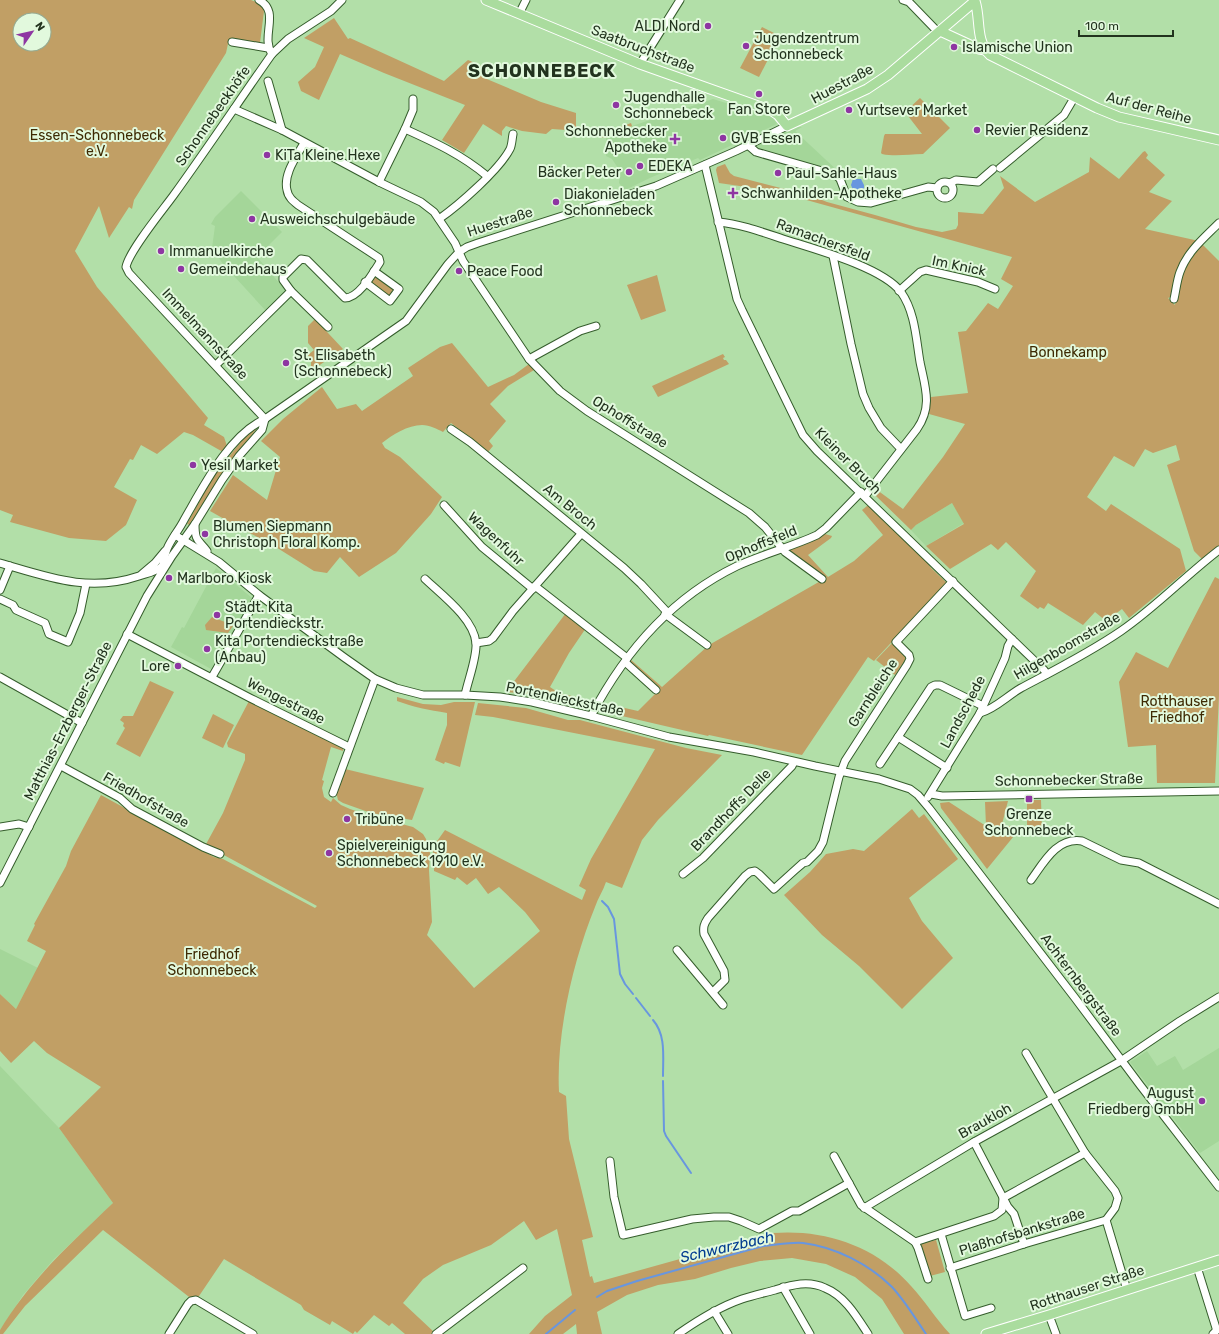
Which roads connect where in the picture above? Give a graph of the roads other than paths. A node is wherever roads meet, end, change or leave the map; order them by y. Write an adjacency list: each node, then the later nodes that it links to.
1 (259, 0): 12 (street)
2 (342, 0): 12 (street, Schonnebeckhöfe)
3 (486, 0): 8 (main road, Saatbruchstraße)
4 (526, 0): 8 (street)
5 (680, 0): 13 (street)
6 (903, 0): 9 (street)
7 (976, 0): 9 (main road, Huestraße); 11 (main road)
8 (519, 14): 13 (main road, Saatbruchstraße)
9 (939, 32): 11 (main road, Auf der Reihe); 18 (main road, Huestraße)
10 (232, 42): 12 (street)
11 (985, 50): 15 (main road, Auf der Reihe)
12 (270, 51): 17 (street, Schonnebeckhöfe)
13 (640, 64): 18 (main road, Saatbruchstraße)
14 (268, 81): 20 (street)
15 (1074, 98): 22 (main road, Auf der Reihe); 28 (street)
16 (413, 99): 19 (street)
17 (234, 109): 20 (street, Ophoffstraße); 35 (street, Schonnebeckhöfe)
18 (787, 126): 24 (street, Huestraße)
19 (406, 129): 26 (street); 27 (street)
20 (282, 130): 23 (street, Ophoffstraße)
21 (513, 134): 26 (street)
22 (1219, 140)
23 (304, 143): 27 (street, Ophoffstraße); 36 (street)
24 (748, 146): 25 (street, Huestraße); 29 (street)
25 (705, 165): 31 (street, Kleiner Bruch); 33 (street, Huestraße)
26 (487, 176): 30 (street)
27 (379, 182): 30 (street, Ophoffstraße)
28 (950, 183): 29 (street); 29 (street)
29 (937, 188)
30 (439, 219): 33 (street, Ophoffstraße)
31 (718, 222): 34 (street, Ramachersfeld); 49 (street, Kleiner Bruch)
32 (1219, 224): 41 (street)
33 (459, 252): 44 (street, Ophoffstraße); 46 (street, Huestraße)
34 (833, 256): 40 (street, Ramachersfeld); 48 (street)
35 (126, 267): 45 (street, Immelmannstraße)
36 (374, 270): 37 (street); 37 (street)
37 (365, 282): 39 (street)
38 (995, 289): 40 (street, Im Knick)
39 (291, 291): 43 (street); 45 (street)
40 (900, 291): 48 (street, Ramachersfeld)
41 (1174, 299)
42 (596, 326): 44 (street)
43 (328, 327)
44 (529, 360): 56 (street, Ophoffstraße)
45 (216, 365): 46 (street, Immelmannstraße)
46 (265, 419): 51 (street, Huestraße); 53 (street, Huestraße)
47 (451, 429): 52 (street, Am Broch)
48 (901, 450): 49 (street, Ramachersfeld)
49 (863, 494): 56 (street, Ophoffsfeld); 65 (street, Kleiner Bruch)
50 (444, 505): 67 (street, Wagenfuhr)
51 (195, 524): 54 (street, Huestraße); 58 (street, Portendieckstraße)
52 (581, 534): 67 (street); 71 (street, Am Broch)
53 (175, 535): 54 (street, Portendieckstraße); 55 (street, Matthias-Erzberger-Straße)
54 (184, 540): 58 (street, Portendieckstraße); 61 (street)
55 (168, 548): 61 (street, Matthias-Erzberger-Straße); 62 (street)
56 (782, 549): 64 (street, Ophoffstraße); 71 (street, Ophoffsfeld)
57 (1219, 550): 77 (street, Hilgenboomstraße)
58 (211, 556): 69 (street, Portendieckstraße)
59 (0, 563): 60 (street)
60 (10, 566): 66 (street); 68 (street)
61 (162, 569): 62 (street); 72 (street, Matthias-Erzberger-Straße)
62 (140, 576): 66 (street)
63 (425, 579): 74 (street)
64 (822, 579)
65 (953, 581): 73 (street, Kleiner Bruch); 93 (street, Garnbleiche)
66 (86, 584): 70 (street)
67 (534, 588): 74 (street); 76 (street, Wagenfuhr)
68 (0, 590)
69 (259, 596): 79 (street); 80 (street, Portendieckstraße)
70 (0, 599)
71 (666, 613): 75 (street); 76 (street, Ophoffsfeld)
72 (127, 634): 79 (street, Wengestraße); 86 (street, Matthias-Erzberger-Straße)
73 (1012, 639): 77 (street, Kleiner Bruch); 83 (street, Landschede)
74 (476, 643): 82 (street)
75 (707, 645)
76 (626, 660): 81 (street); 85 (street, Ophoffsfeld)
77 (1046, 674): 84 (street, Hilgenboomstraße)
78 (0, 677): 86 (street)
79 (212, 678): 88 (street, Wengestraße)
80 (375, 679): 82 (street, Portendieckstraße); 88 (street)
81 (656, 690)
82 (465, 695): 85 (street, Portendieckstraße)
83 (983, 706): 84 (street, Landschede); 87 (street)
84 (980, 713): 92 (street, Landschede)
85 (591, 716): 89 (street, Portendieckstraße)
86 (82, 723): 91 (street, Matthias-Erzberger-Straße)
87 (898, 737): 90 (street); 92 (street)
88 (349, 747): 95 (street)
89 (794, 762): 93 (street, Portendieckstraße); 101 (street, Brandhoffs Delle)
90 (880, 764)
91 (60, 766): 98 (street, Matthias-Erzberger-Straße); 100 (street, Friedhofstraße)
92 (947, 768): 96 (street, Landschede)
93 (842, 771): 97 (street, Portendieckstraße); 106 (street)
94 (1219, 791): 96 (street, Schonnebecker Straße)
95 (332, 793)
96 (931, 794): 97 (street)
97 (923, 800): 110 (street, Achternbergstraße)
98 (29, 827): 99 (street); 103 (street, Matthias-Erzberger-Straße)
99 (0, 828)
100 (220, 854)
101 (683, 874)
102 (1030, 880): 104 (street)
103 (0, 883)
104 (1219, 904)
105 (677, 950): 106 (street)
106 (713, 992): 108 (street)
107 (1219, 997): 110 (street, Braukloh)
108 (723, 1005)
109 (1026, 1053): 111 (street)
110 (1121, 1061): 111 (street, Braukloh); 117 (street, Achternbergstraße)
111 (1053, 1098): 112 (street, Braukloh); 113 (street)
112 (974, 1142): 118 (street); 119 (street, Braukloh)
113 (1085, 1153): 118 (street); 120 (street)
114 (834, 1156): 116 (street)
115 (610, 1161): 116 (street)
116 (849, 1183): 119 (street)
117 (1219, 1187)
118 (1003, 1198): 121 (street); 123 (street)
119 (864, 1208): 122 (street)
120 (1106, 1220): 123 (street, Plaßhofsbankstraße); 130 (street, Plaßhofsbankstraße)
121 (941, 1234): 122 (street); 127 (street)
122 (915, 1242): 128 (street)
123 (1024, 1244): 127 (street, Plaßhofsbankstraße)
124 (1219, 1260): 125 (main road, Rotthauser Straße)
125 (1197, 1267): 130 (main road, Rotthauser Straße); 143 (street)
126 (523, 1268): 136 (street)
127 (950, 1268): 131 (street, Plaßhofsbankstraße)
128 (928, 1279)
129 (783, 1287): 132 (street); 139 (street); 140 (street)
130 (1127, 1290): 133 (main road, Rotthauser Straße)
131 (991, 1308)
132 (714, 1311): 137 (street); 138 (street)
133 (1049, 1315): 141 (main road, Rotthauser Straße); 142 (street)
134 (169, 1334): 135 (street)
135 (253, 1334)
136 (436, 1334)
137 (679, 1334)
138 (728, 1334)
139 (810, 1334)
140 (868, 1334)
141 (986, 1334)
142 (1056, 1334)
143 (1213, 1334)

